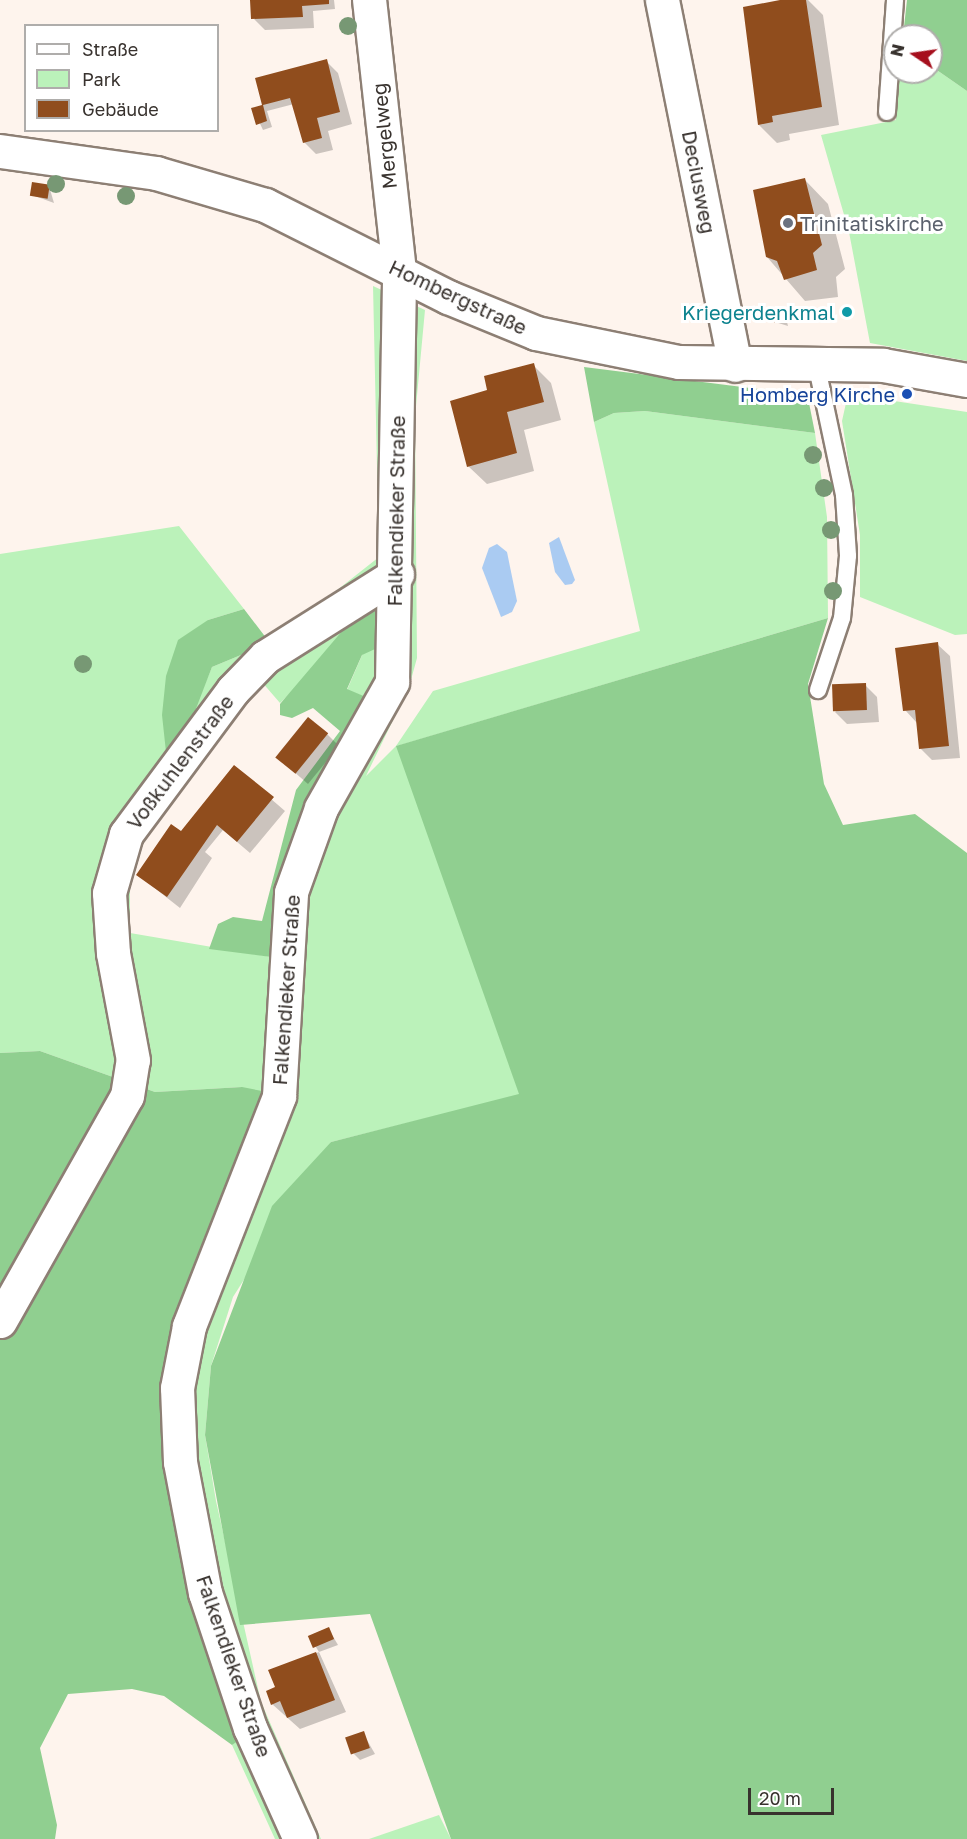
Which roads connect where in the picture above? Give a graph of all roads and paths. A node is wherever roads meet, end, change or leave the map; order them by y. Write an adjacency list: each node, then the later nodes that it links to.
1 (369, 0): 6 (street, Mergelweg)
2 (662, 0): 8 (street, Deciusweg)
3 (895, 0): 4 (lane)
4 (886, 112)
5 (0, 151): 6 (street, Hombergstraße)
6 (399, 272): 8 (street, Hombergstraße); 10 (street, Falkendieker Straße)
7 (816, 363): 8 (street, Hombergstraße); 9 (street, Hombergstraße); 11 (lane)
8 (735, 365)
9 (967, 380)
10 (397, 574): 12 (street, Voßkuhlenstraße); 13 (street, Falkendieker Straße)
11 (818, 690)
12 (0, 1321)
13 (300, 1839)

